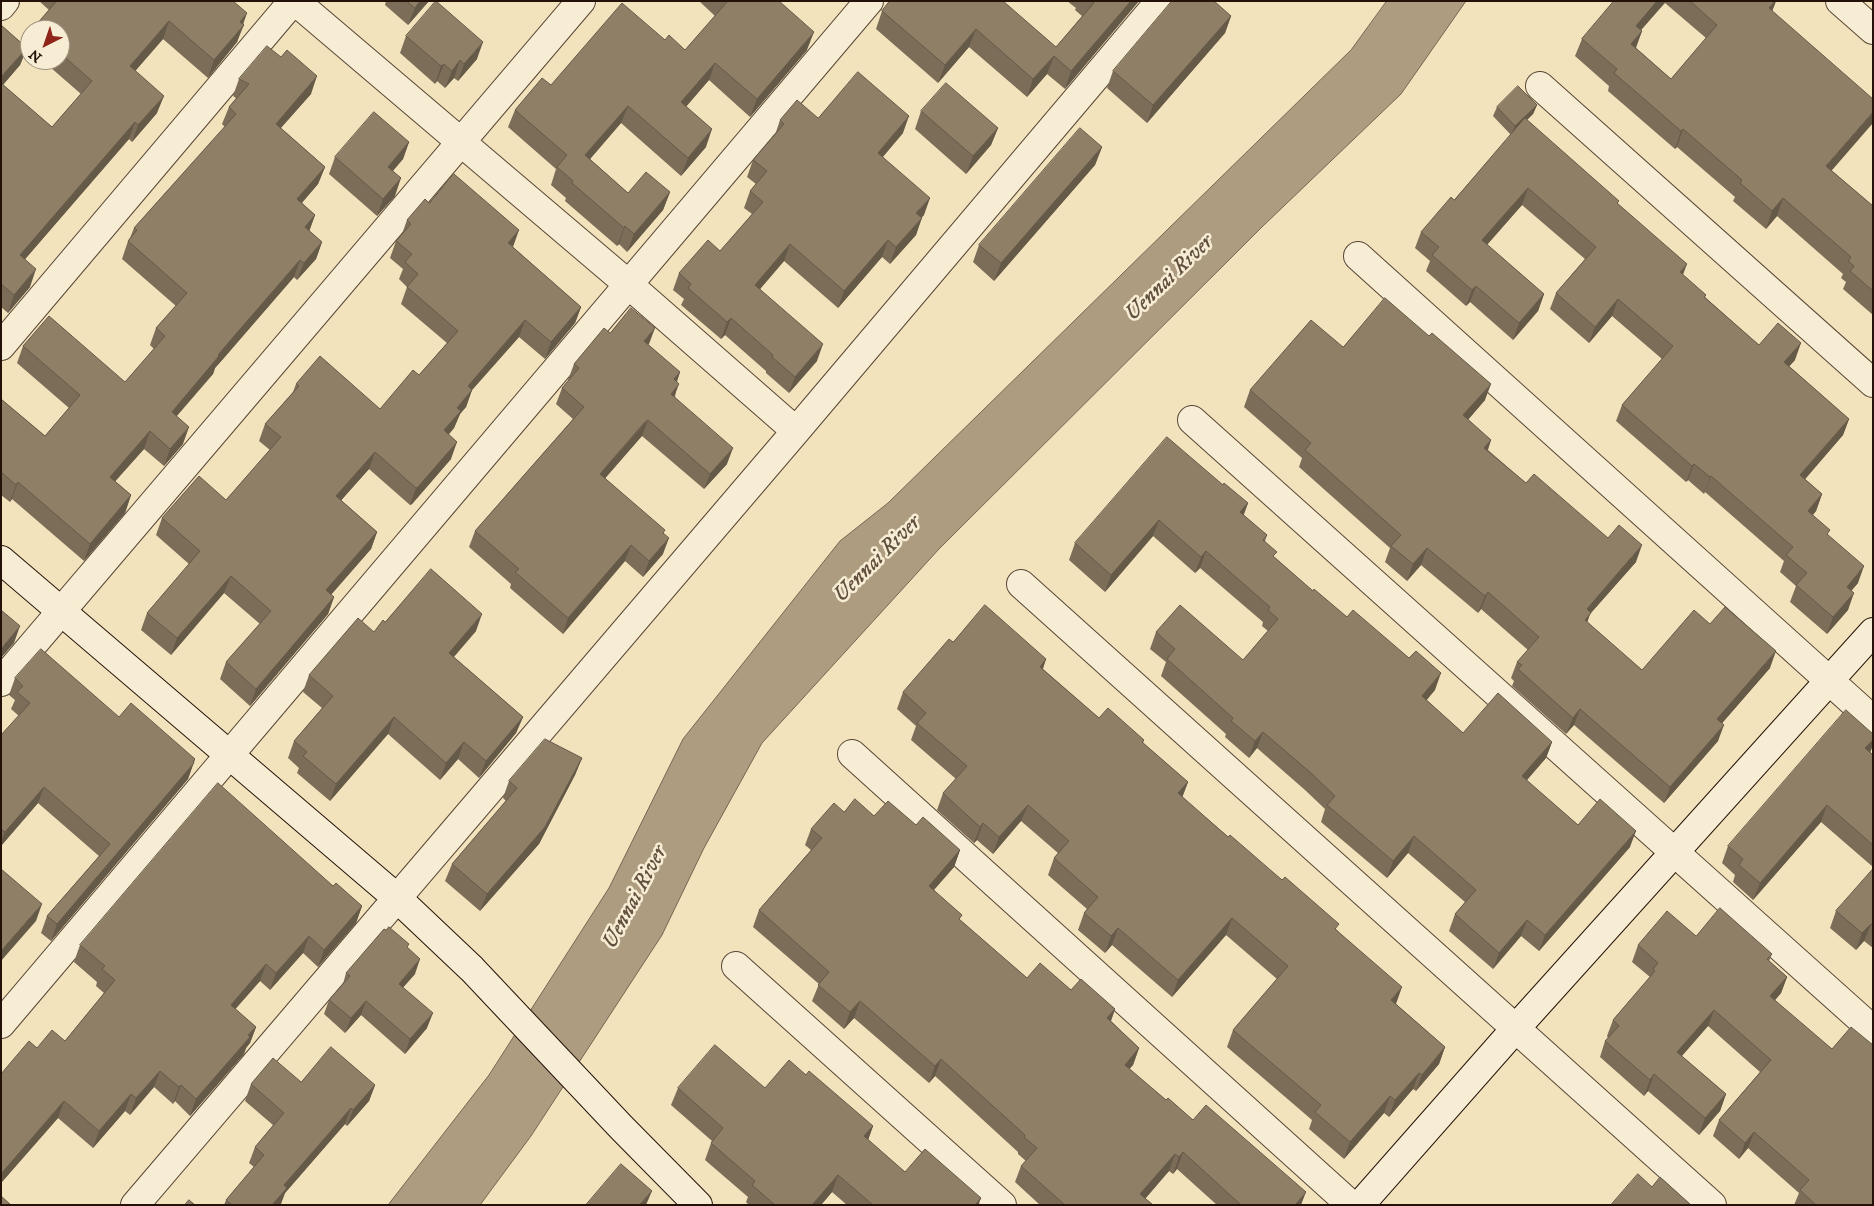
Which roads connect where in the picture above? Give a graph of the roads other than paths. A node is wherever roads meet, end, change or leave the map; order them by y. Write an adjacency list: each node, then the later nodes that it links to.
1 (5, 1): 7 (street)
2 (294, 1): 10 (street); 13 (street)
3 (582, 1): 10 (street)
4 (869, 1): 12 (street)
5 (1160, 1): 16 (street)
6 (1840, 1): 8 (street)
7 (1, 6)
8 (1873, 30)
9 (1540, 86): 14 (street)
10 (461, 143): 12 (street); 19 (street)
11 (1358, 256): 21 (street)
12 (628, 284): 16 (street); 25 (street)
13 (1, 346)
14 (1873, 383)
15 (1192, 420): 26 (street)
16 (796, 431): 27 (street)
17 (1, 560): 19 (street)
18 (1021, 584): 30 (street)
19 (61, 611): 22 (street); 25 (street)
20 (1873, 632): 21 (street)
21 (1829, 681): 23 (street); 26 (street)
22 (1, 682)
23 (1873, 720)
24 (852, 754): 35 (street)
25 (231, 755): 27 (street); 29 (street)
26 (1675, 852): 30 (street); 31 (street)
27 (397, 898): 32 (street); 33 (street)
28 (736, 966): 34 (street)
29 (1, 1024)
30 (1516, 1028): 36 (street); 37 (street)
31 (1873, 1030)
32 (135, 1205)
33 (698, 1205)
34 (1002, 1205)
35 (1351, 1205)
36 (1360, 1205)
37 (1712, 1205)

